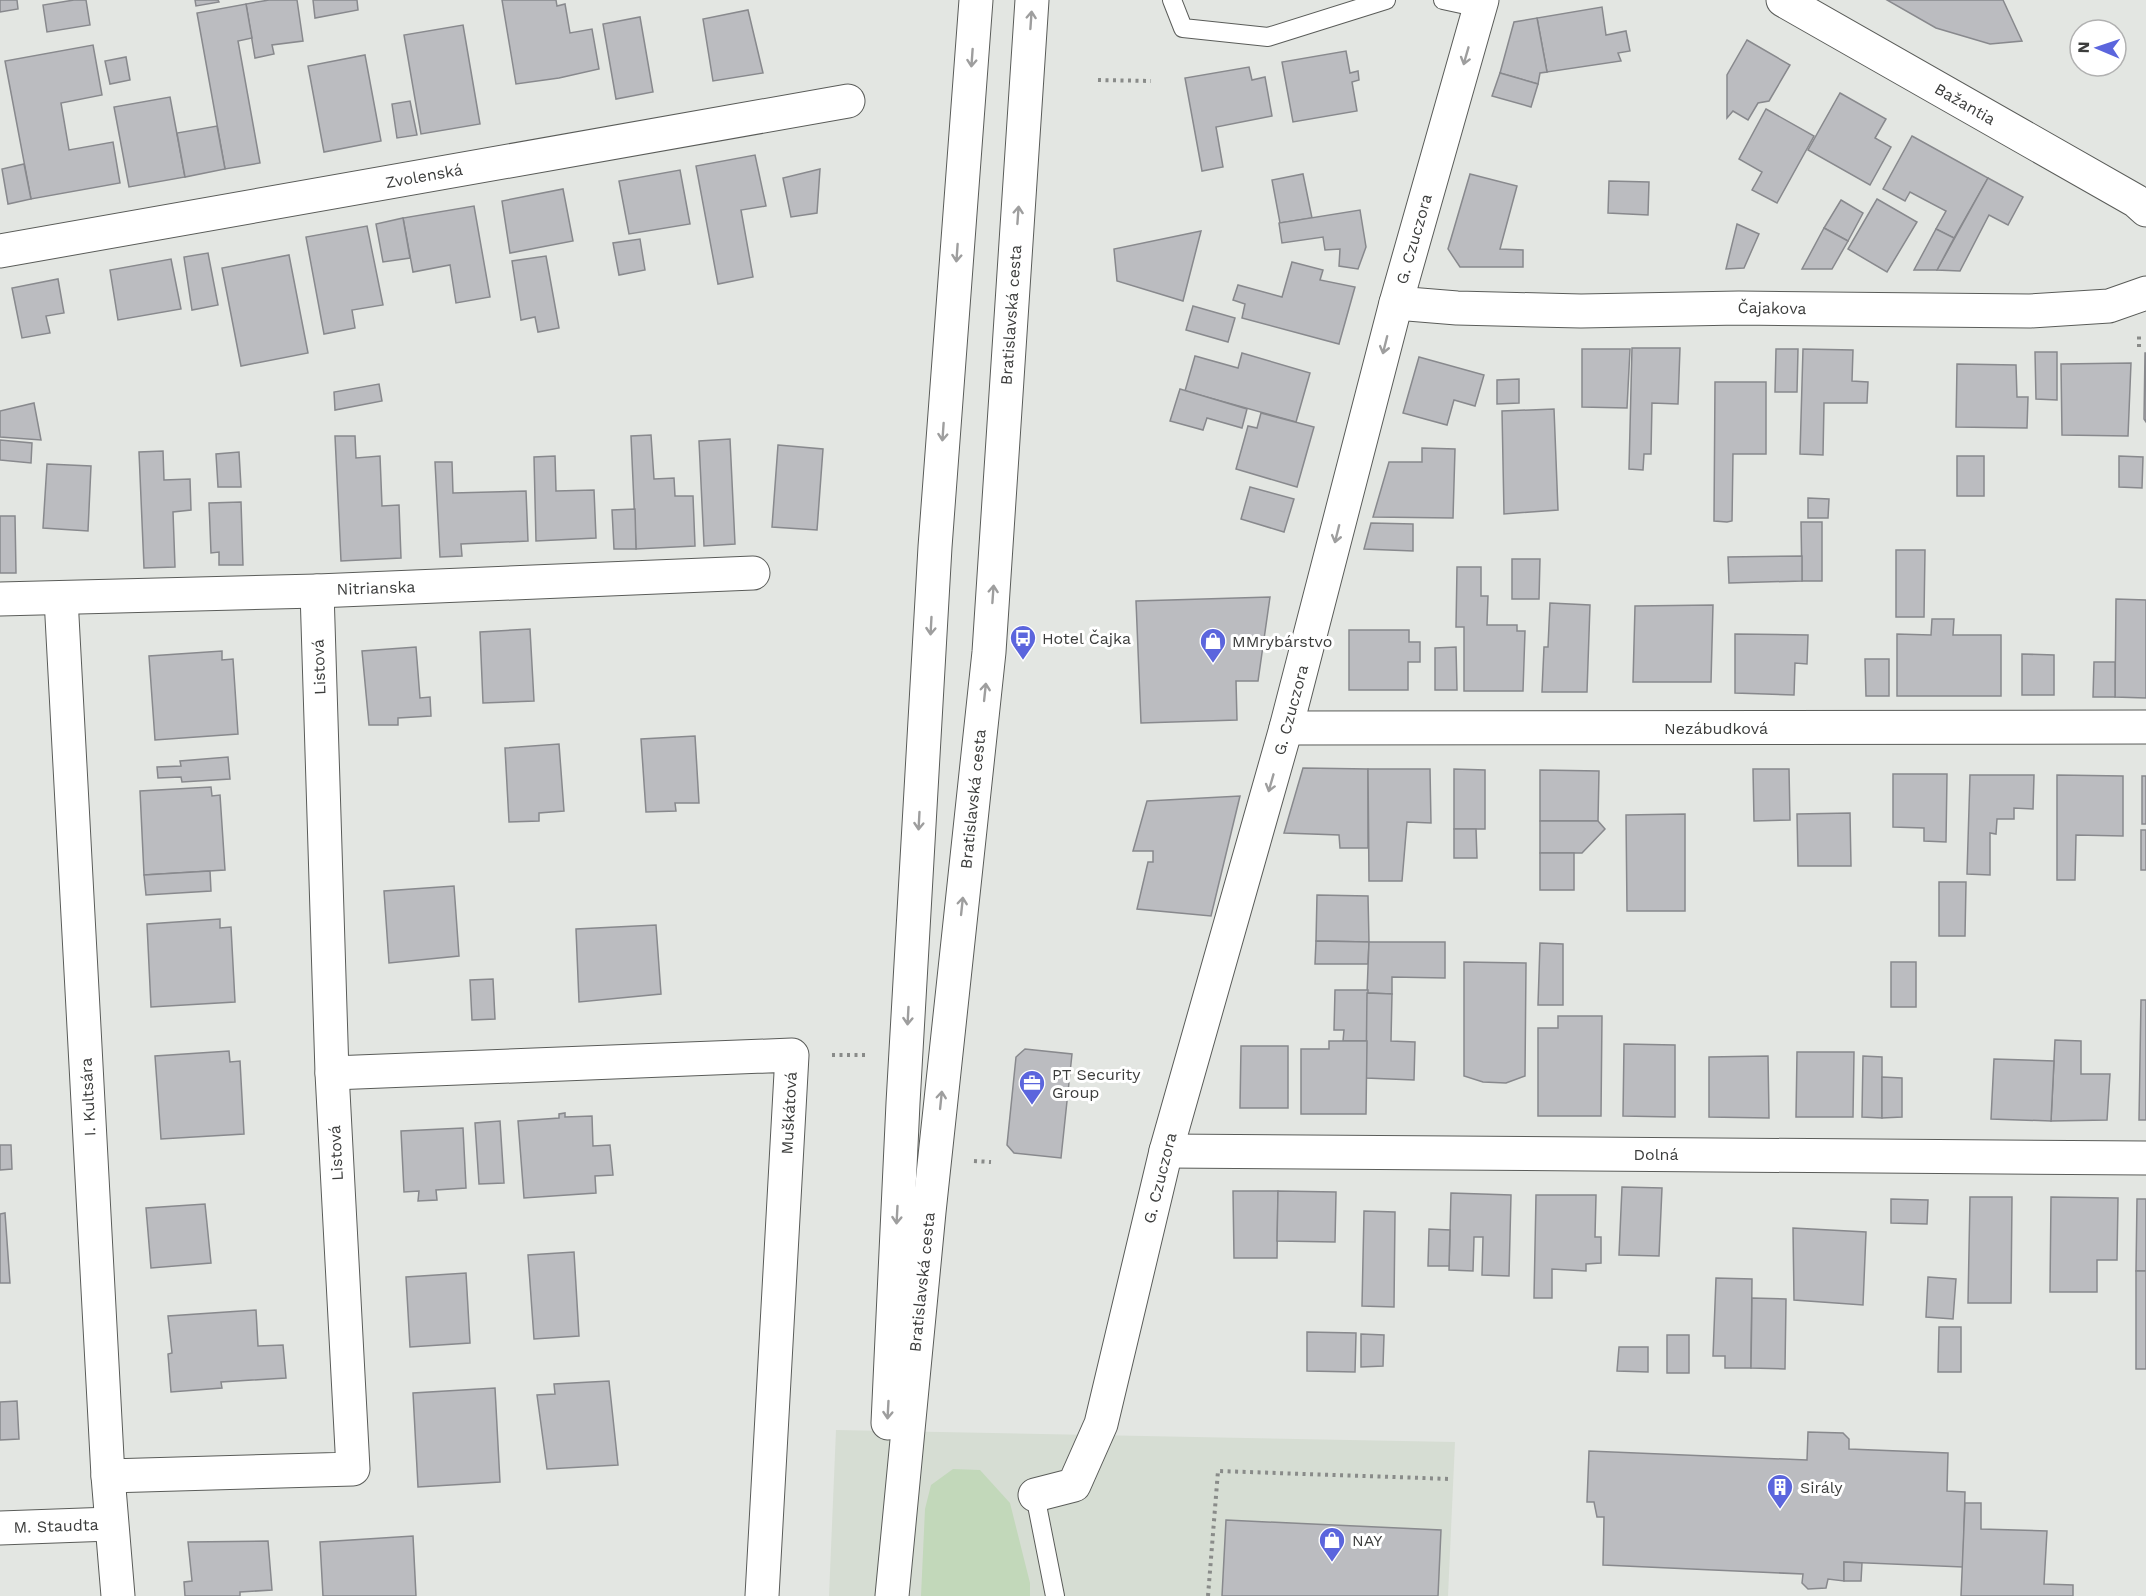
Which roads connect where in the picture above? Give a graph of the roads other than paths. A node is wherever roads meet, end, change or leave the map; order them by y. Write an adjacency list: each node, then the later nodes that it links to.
1 (976, 0): 28 (street, Bratislavská cesta, one-way to 28)
2 (1032, 0): 29 (street, Bratislavská cesta, one-way to 2)
3 (1172, 0): 4 (lane)
4 (1386, 0)
5 (1443, 0): 7 (lane)
6 (1783, 0): 9 (street, Bažantia)
7 (1481, 4): 12 (street, G. Czuczora, one-way to 12)
8 (848, 101): 10 (street, Zvolenská)
9 (2143, 197)
10 (0, 251)
11 (2146, 293): 12 (street, Čajakova)
12 (1396, 303): 18 (street, G. Czuczora, one-way to 18)
13 (753, 573): 14 (street, Nitrianska)
14 (317, 591): 15 (street, Nitrianska); 19 (street, Listová)
15 (61, 598): 16 (street, Nitrianska); 22 (street, I. Kultsára)
16 (0, 599)
17 (2146, 727): 18 (street, Nezábudková)
18 (1286, 728): 20 (street, G. Czuczora, one-way to 20)
19 (332, 1073): 22 (street, Listová); 27 (street, Muškátová)
20 (1166, 1151): 21 (street, Dolná); 23 (street, G. Czuczora)
21 (2146, 1158)
22 (108, 1476): 24 (street, I. Kultsára)
23 (1035, 1495): 30 (lane)
24 (111, 1524): 25 (street, M. Staudta); 26 (street, I. Kultsára)
25 (0, 1528)
26 (118, 1596)
27 (762, 1596)
28 (880, 1596)
29 (892, 1596)
30 (1055, 1596)

